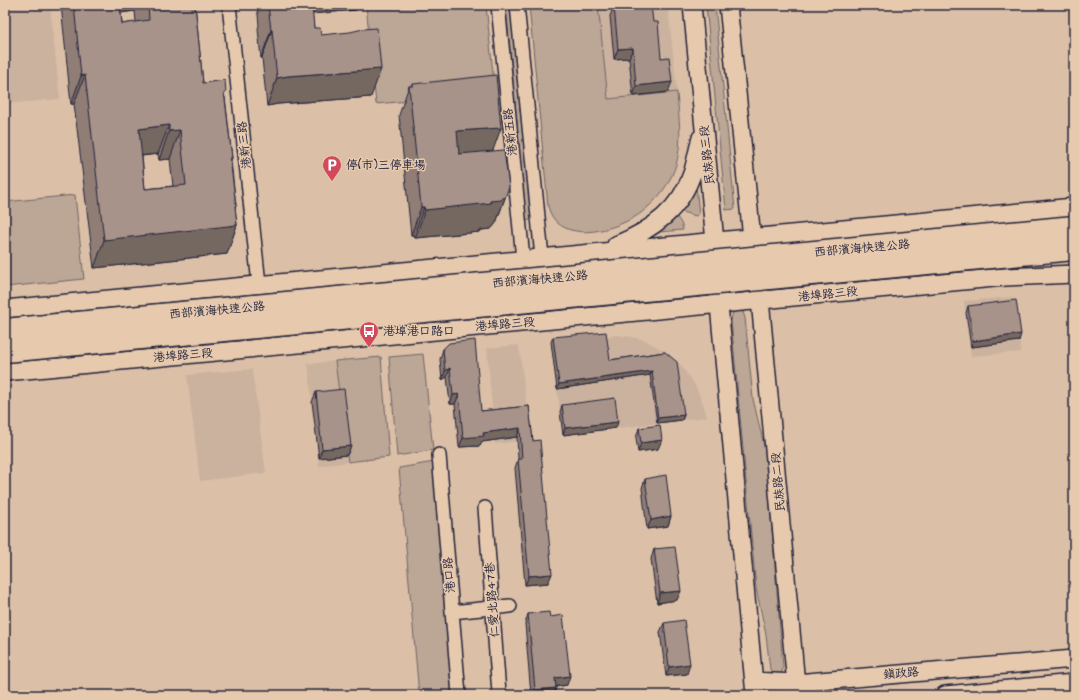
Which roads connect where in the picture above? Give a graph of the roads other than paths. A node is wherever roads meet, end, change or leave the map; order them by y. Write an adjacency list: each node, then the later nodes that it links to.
1 (229, 5): 20 (street, 港新三路)
2 (498, 5): 16 (street, 港新五路)
3 (517, 5): 15 (street, 港新五路)
4 (692, 5): 6 (street, 民族路三段)
5 (728, 5): 11 (street)
6 (704, 124): 12 (street, 民族路三段); 14 (street)
7 (1074, 207): 9 (street)
8 (1074, 212): 9 (street)
9 (1000, 213): 11 (street)
10 (1074, 228): 24 (highway, 西部濱海快速公路, bridge)
11 (751, 237): 12 (street); 21 (street, 民族路二段)
12 (716, 241): 14 (street); 22 (street, 民族路三段)
13 (1074, 249): 25 (highway, 西部濱海快速公路, bridge)
14 (600, 252): 15 (street)
15 (542, 257): 16 (street)
16 (523, 259): 20 (street)
17 (1074, 265): 19 (street, 港埠路三段)
18 (1074, 274): 19 (street, 港埠路三段)
19 (1005, 277): 21 (street, 港埠路三段)
20 (259, 284): 23 (street)
21 (761, 300): 22 (street, 港埠路三段); 35 (street, 民族路二段)
22 (719, 304): 26 (street, 港埠路三段); 34 (street)
23 (5, 309)
24 (5, 330)
25 (5, 351)
26 (5, 372)
27 (439, 455): 31 (street, 港口路)
28 (485, 508): 30 (street, 仁愛北路47巷)
29 (510, 606): 30 (street)
30 (493, 608): 31 (street); 36 (street, 仁愛北路47巷)
31 (452, 612): 37 (street, 港口路)
32 (1074, 659): 35 (street, 鎮政路)
33 (1074, 683): 39 (street)
34 (755, 688): 35 (street, 鎮政路); 38 (street)
35 (797, 689)
36 (499, 693)
37 (459, 695)
38 (776, 695)
39 (945, 695)

